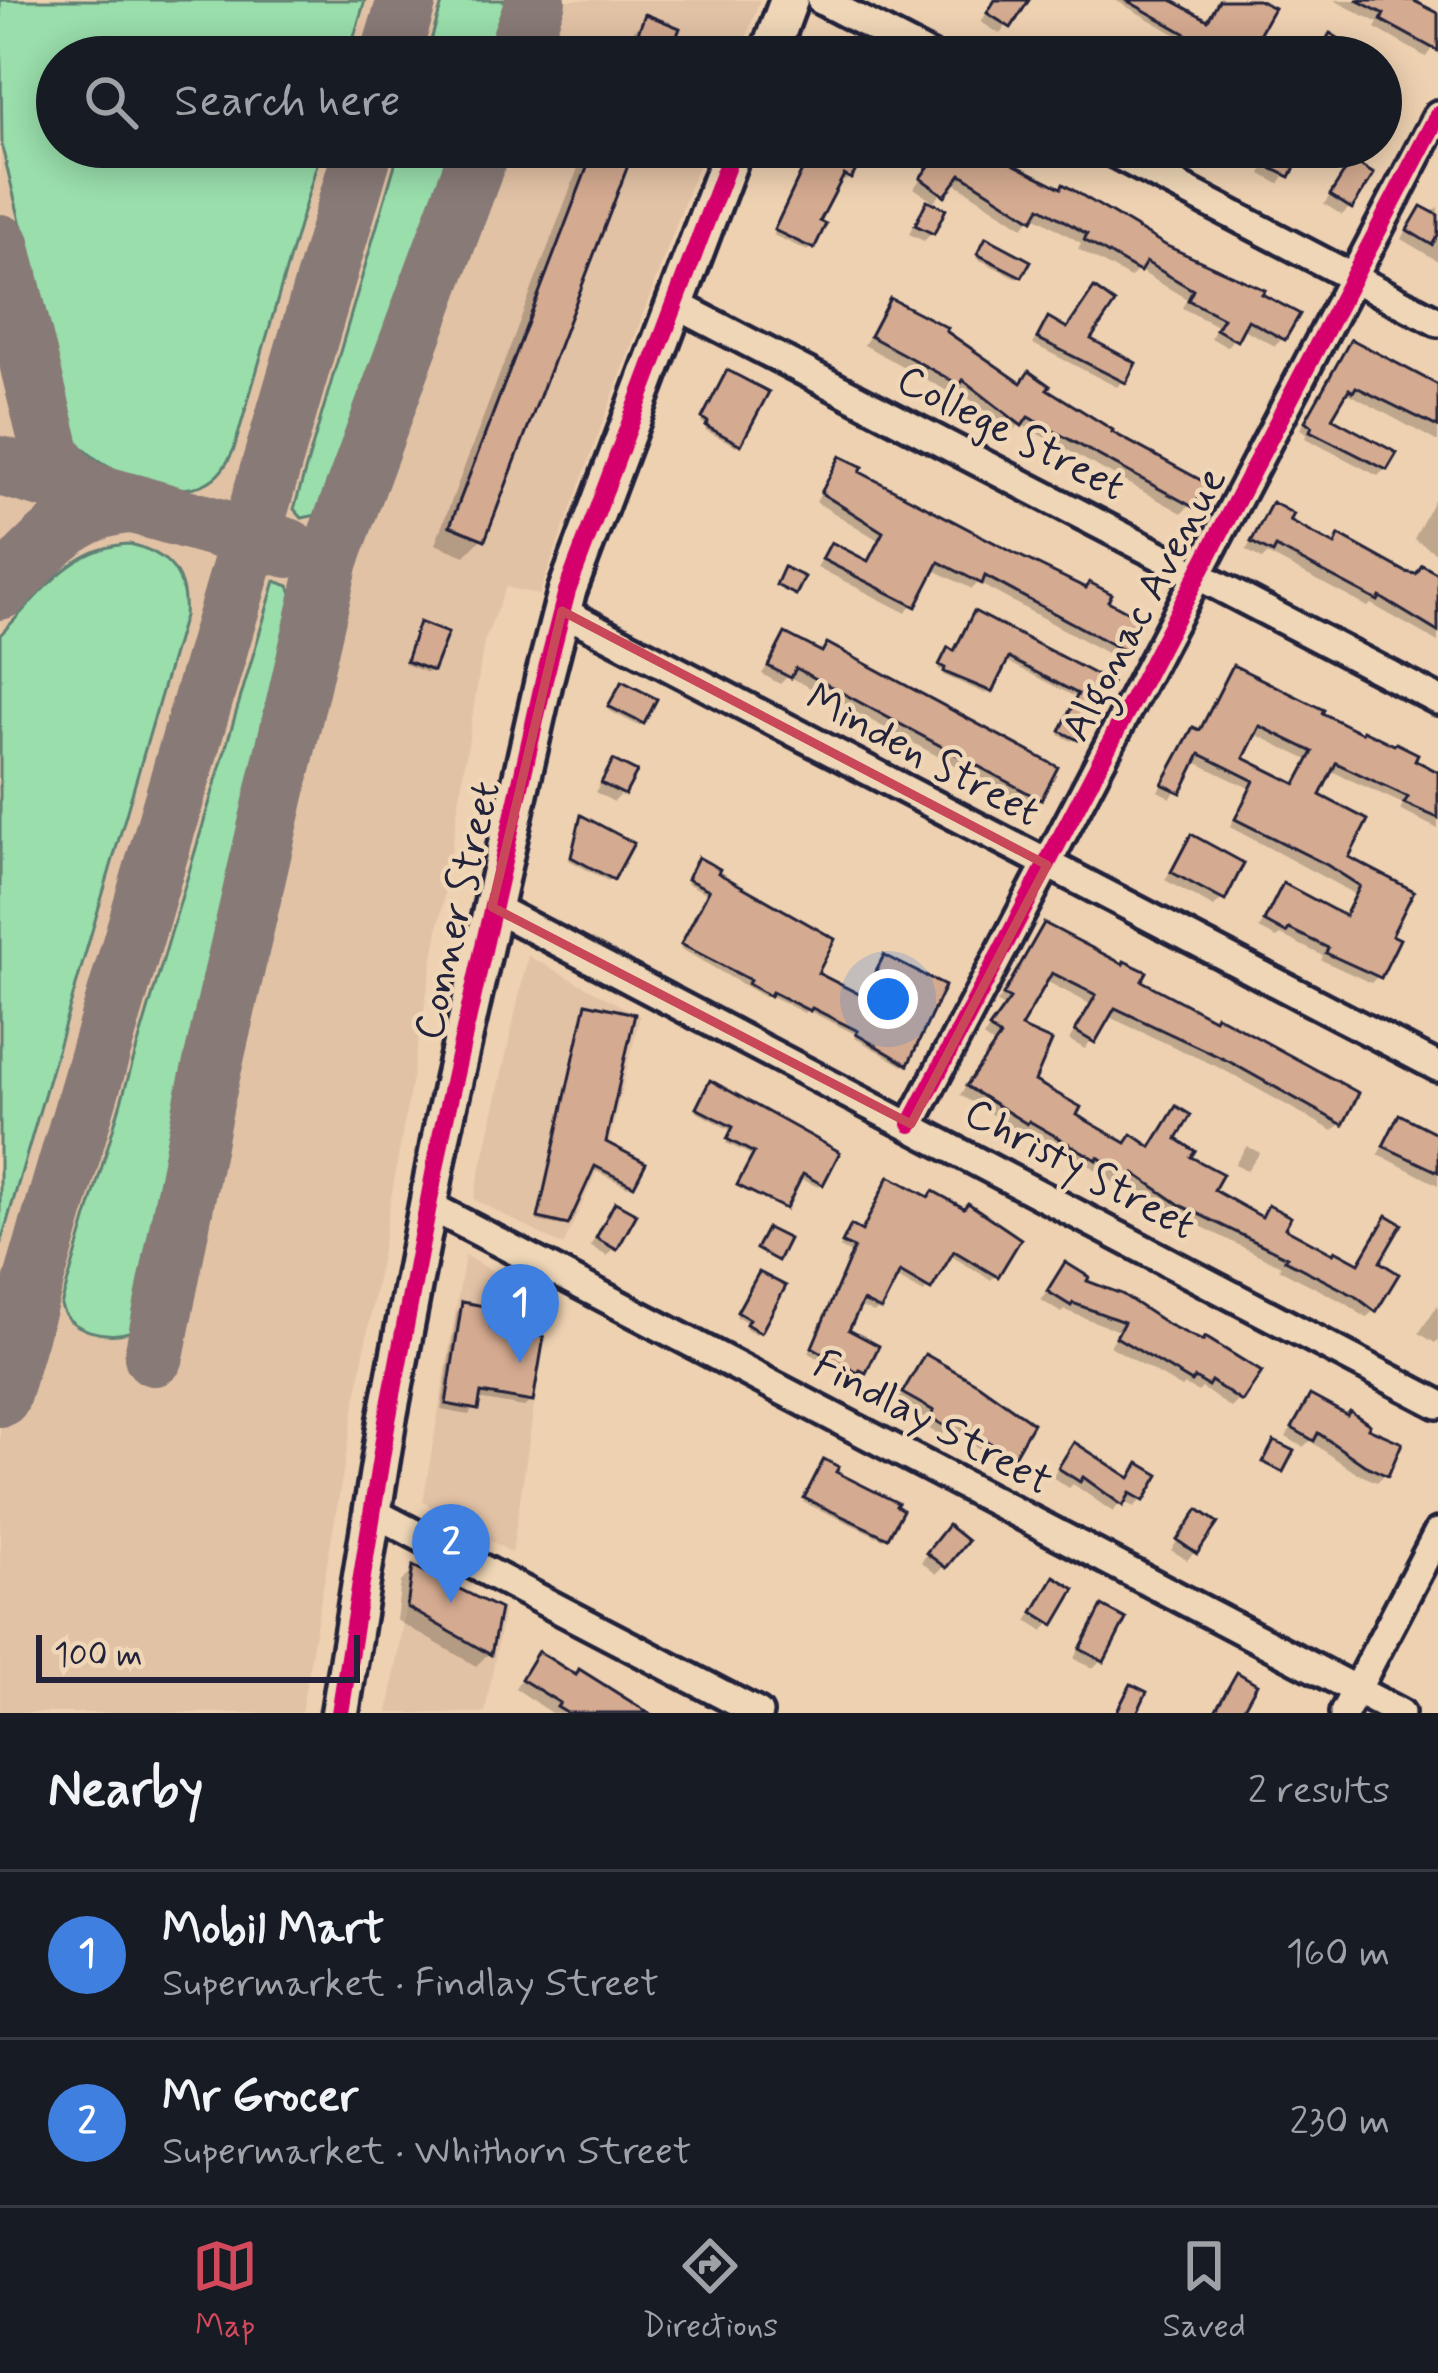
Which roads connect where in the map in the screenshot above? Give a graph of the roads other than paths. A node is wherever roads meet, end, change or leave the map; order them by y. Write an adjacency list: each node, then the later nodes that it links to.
1 (789, 0): 3 (main road)
2 (821, 0): 4 (street)
3 (776, 36)
4 (890, 36)
5 (1438, 116): 8 (street, Algonac Avenue)
6 (726, 168): 9 (main road, Conner Street)
7 (1143, 168): 8 (street)
8 (1353, 278): 10 (street); 11 (street, Algonac Avenue)
9 (675, 304): 11 (street, College Street); 12 (main road, Conner Street)
10 (1438, 322)
11 (1198, 574): 13 (street, College Street); 14 (street, Algonac Avenue)
12 (562, 611): 14 (street, Minden Street); 15 (main road, Conner Street)
13 (1438, 700)
14 (1047, 865): 16 (street, Minden Street); 17 (street, Algonac Avenue)
15 (492, 907): 17 (street, Christy Street); 18 (main road, Conner Street)
16 (1438, 1067)
17 (911, 1124): 19 (street, Christy Street)
18 (428, 1205): 20 (main road, Conner Street); 22 (street, Findlay Street)
19 (1438, 1404)
20 (373, 1512): 23 (main road, Conner Street); 24 (street)
21 (1438, 1533): 22 (street)
22 (1350, 1701): 25 (street, Findlay Street)
23 (340, 1713)
24 (758, 1713)
25 (1400, 1713)

